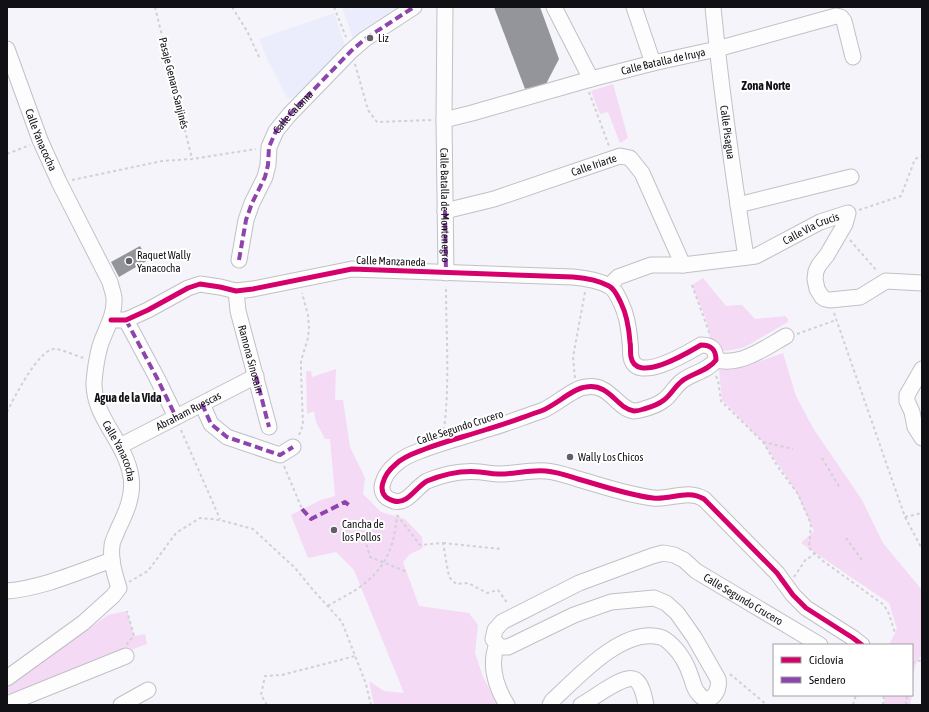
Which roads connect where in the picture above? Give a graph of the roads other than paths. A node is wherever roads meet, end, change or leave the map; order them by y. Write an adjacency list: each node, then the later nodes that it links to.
1 (414, 7): 16 (street, Calle Calama)
2 (445, 7): 11 (street, Calle Batalla de Montenegro)
3 (554, 7): 10 (street)
4 (634, 7): 9 (street)
5 (713, 7): 7 (street, Calle Pisagua)
6 (7, 49): 22 (street, Calle Yanacocha)
7 (717, 49): 8 (street, Calle Batalla de Iruya); 9 (street, Calle Batalla de Iruya); 13 (street, Calle Pisagua)
8 (853, 57)
9 (653, 63): 10 (street, Calle Batalla de Iruya)
10 (588, 80): 11 (street, Calle Batalla de Iruya)
11 (444, 120): 14 (street, Calle Batalla de Montenegro)
12 (851, 177): 13 (street)
13 (738, 205): 15 (street, Calle Pisagua)
14 (445, 211): 17 (street, Calle Iriarte); 18 (street, Calle Batalla de Montenegro)
15 (746, 257): 17 (street, Calle Via Crucis); 19 (street, Calle Via Crucis)
16 (239, 260)
17 (683, 265): 20 (street, Calle Via Crucis)
18 (446, 273): 20 (street, Calle Manzaneda); 21 (street, Calle Manzaneda)
19 (922, 283)
20 (609, 286): 25 (street)
21 (236, 291): 23 (street, Calle Manzaneda); 27 (street, Ramona Sinosain)
22 (111, 320): 23 (street, Calle Manzaneda); 32 (street, Calle Yanacocha)
23 (126, 320): 29 (street)
24 (786, 336): 25 (street)
25 (713, 364): 38 (street, Calle Segundo Crucero)
26 (922, 369): 31 (street)
27 (256, 376): 28 (street, Abraham Ruescas); 30 (street, Ramona Sinosain)
28 (202, 404): 29 (street, Abraham Ruescas); 33 (street)
29 (176, 417): 32 (street, Abraham Ruescas)
30 (269, 427)
31 (922, 438)
32 (120, 446): 34 (street, Calle Yanacocha)
33 (293, 447)
34 (112, 560): 35 (street); 40 (street, Calle Yanacocha)
35 (7, 591)
36 (497, 644): 37 (street, Calle Segundo Crucero); 44 (street, Calle Segundo Crucero); 45 (street)
37 (818, 644)
38 (861, 644)
39 (126, 656): 42 (street)
40 (7, 678)
41 (148, 690): 43 (street)
42 (7, 704)
43 (121, 705)
44 (507, 705)
45 (550, 705)
46 (581, 705): 47 (street)
47 (646, 705)

